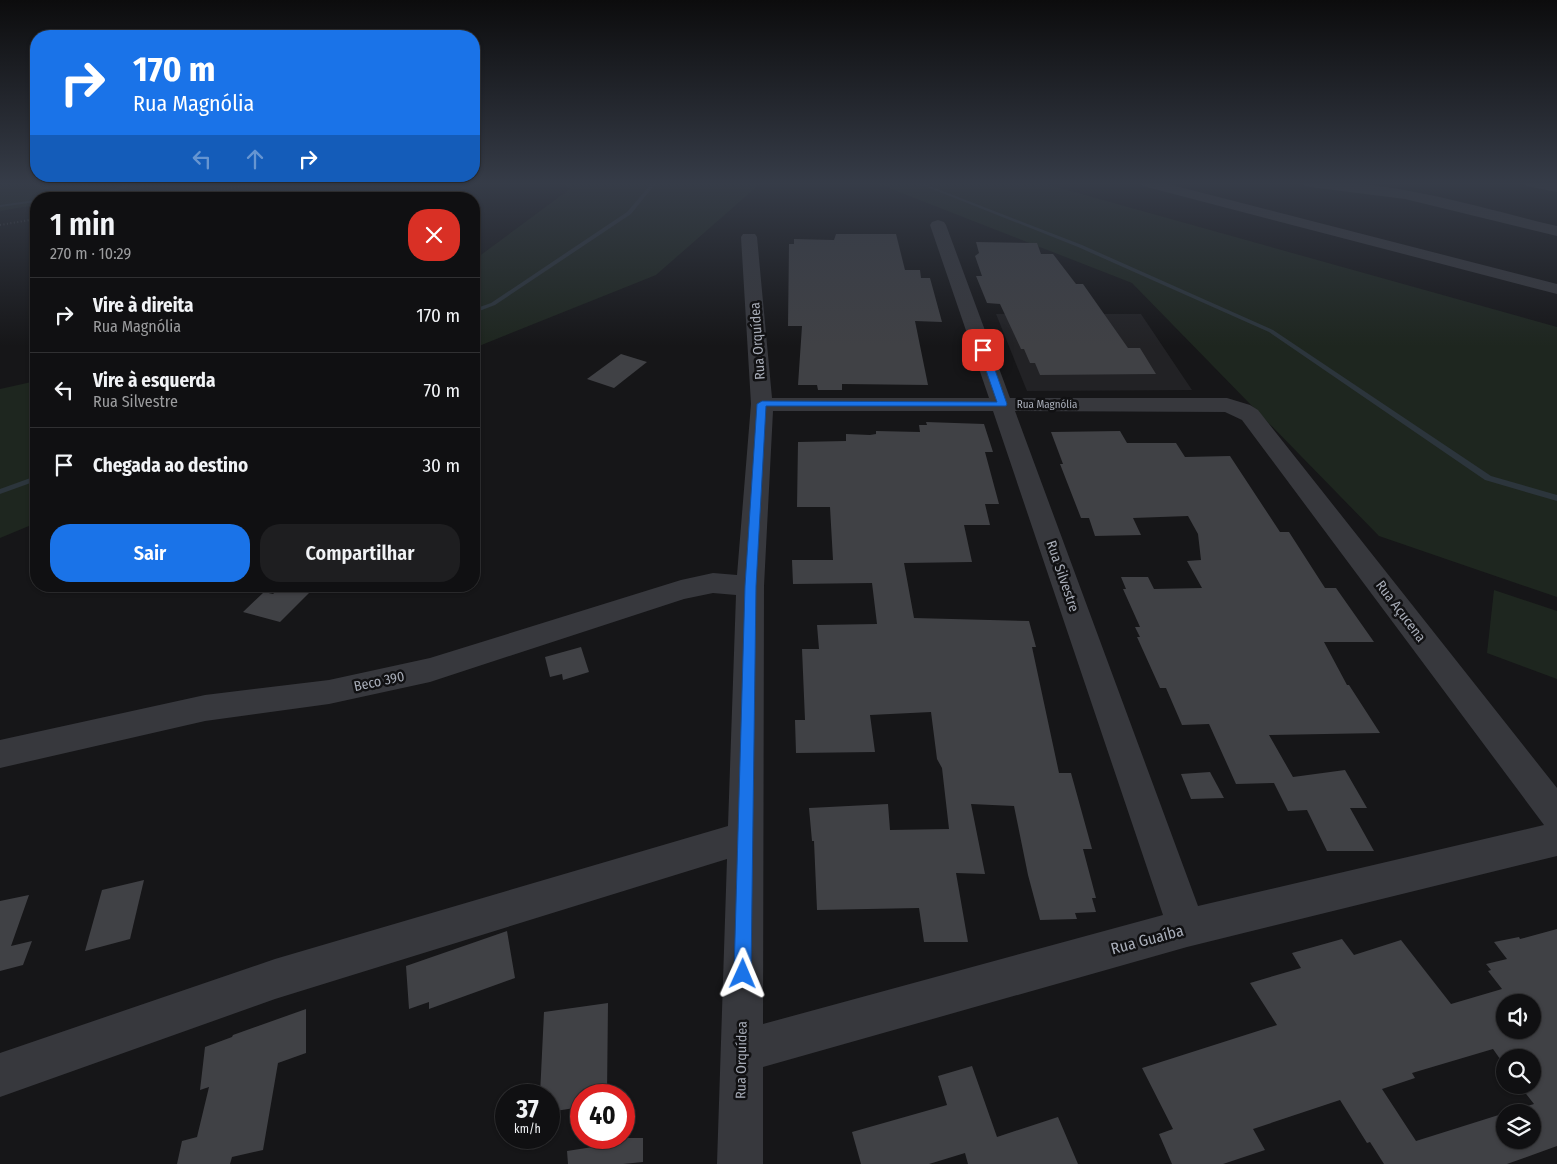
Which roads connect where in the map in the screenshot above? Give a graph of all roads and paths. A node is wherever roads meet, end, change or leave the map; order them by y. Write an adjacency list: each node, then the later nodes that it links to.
1 (942, 237): 6 (street, Rua Silvestre)
2 (1358, 237): 4 (street)
3 (749, 238): 5 (street, Rua Orquídea)
4 (1557, 289)
5 (762, 404): 6 (street, Rua Magnólia); 8 (street, Rua Orquídea)
6 (1003, 404): 7 (street, Rua Magnólia); 13 (street, Rua Silvestre)
7 (1242, 410): 10 (street, Rua Açucena)
8 (750, 586): 9 (street, Beco 390); 11 (street, Rua Orquídea)
9 (0, 754)
10 (1557, 815)
11 (746, 837): 14 (street, Rua Orquídea); 15 (street)
12 (1557, 839): 13 (street, Rua Guaíba)
13 (1187, 928): 14 (street, Rua Guaíba)
14 (741, 1052): 16 (street, Rua Orquídea)
15 (0, 1075)
16 (740, 1164)

